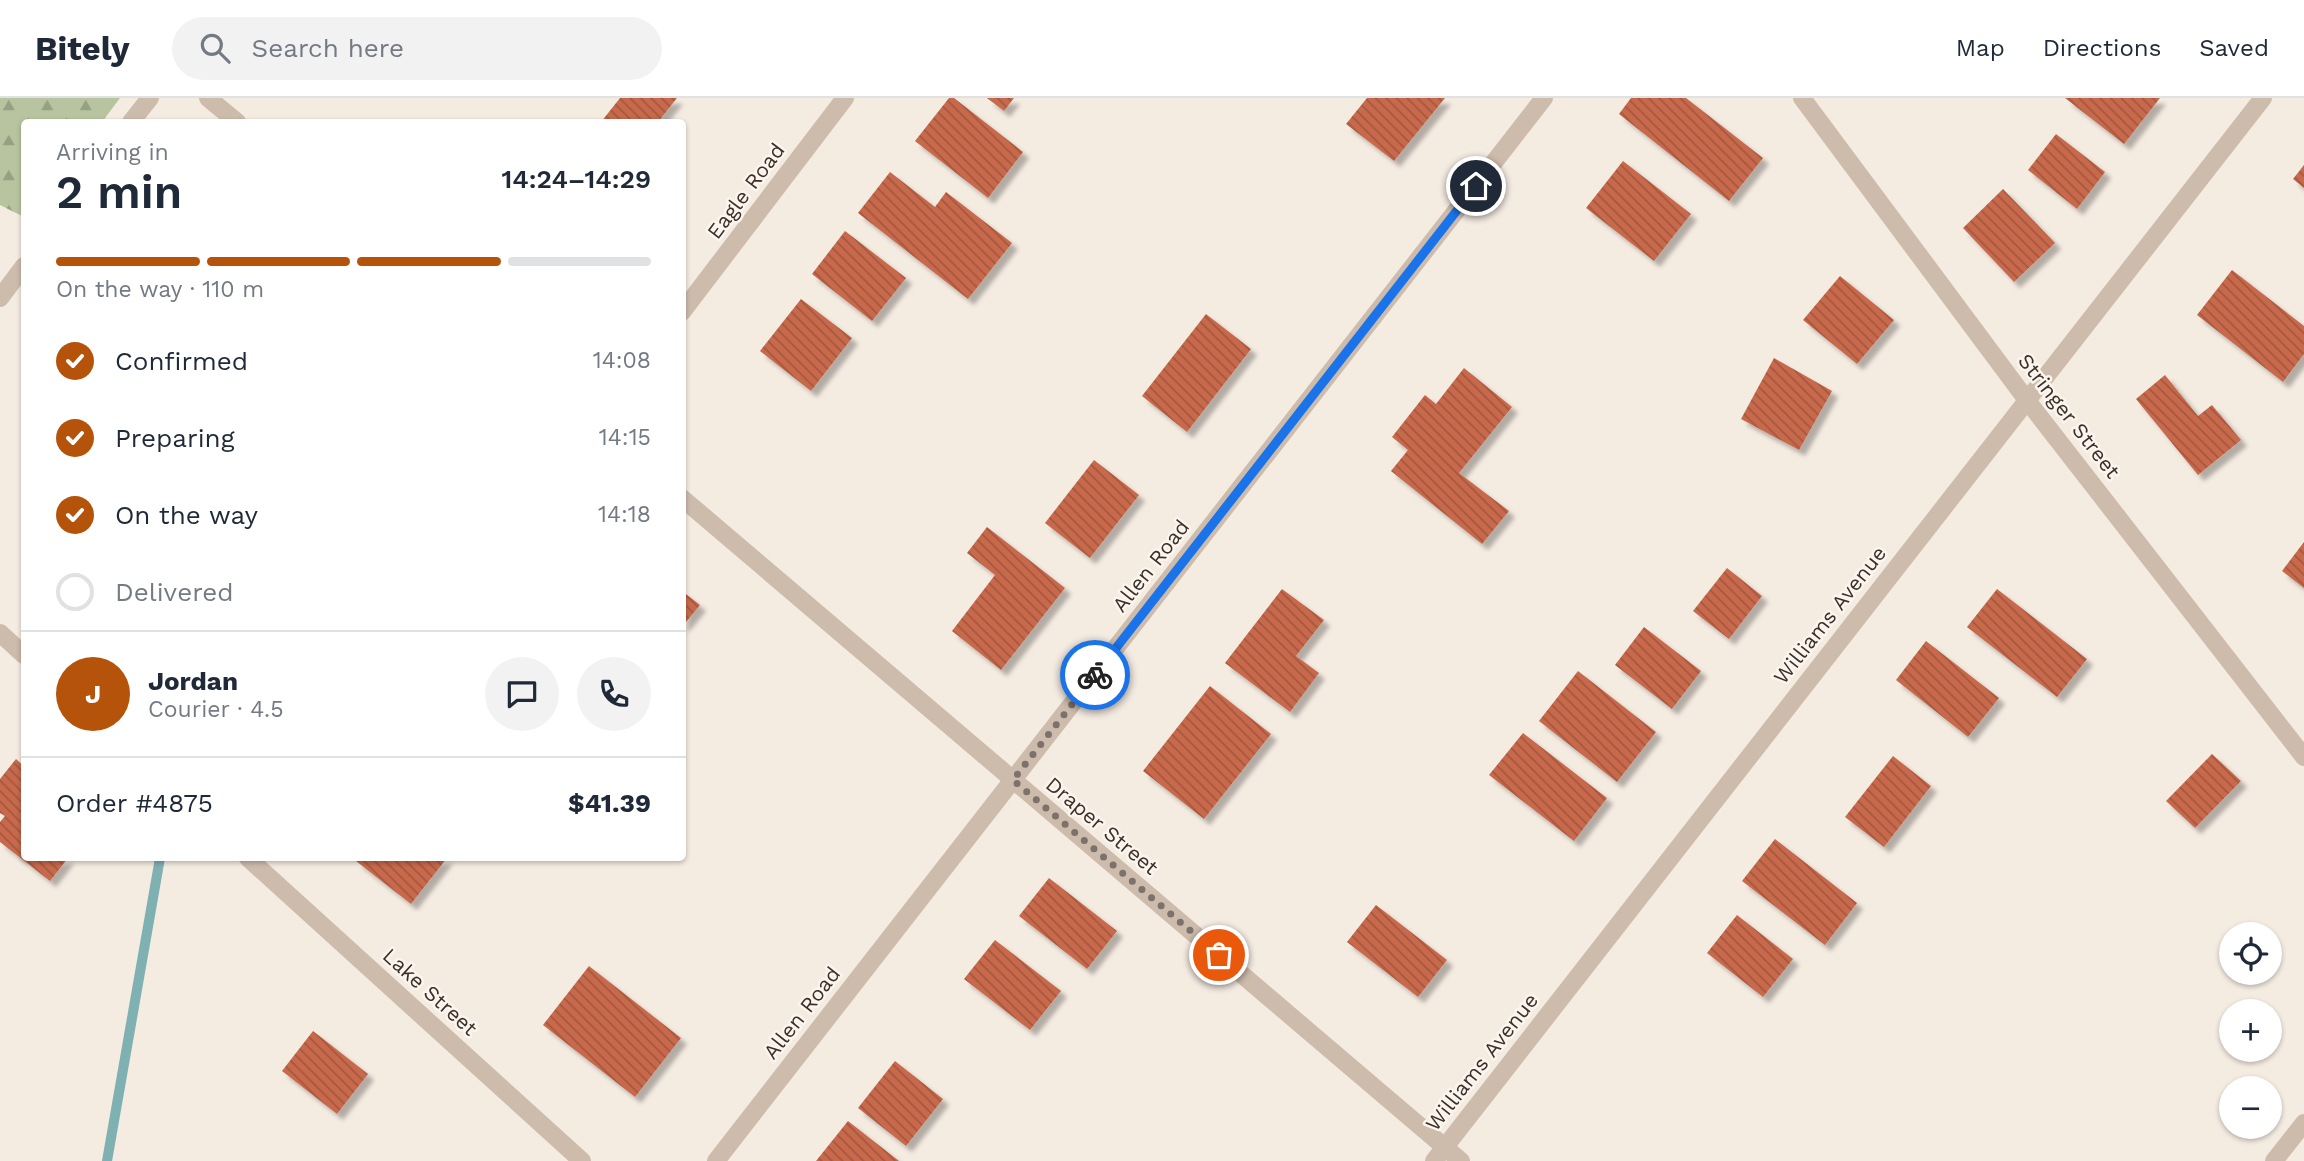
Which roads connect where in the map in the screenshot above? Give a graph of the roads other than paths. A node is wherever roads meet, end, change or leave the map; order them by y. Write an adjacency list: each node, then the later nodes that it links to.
1 (150, 98): 7 (street)
2 (208, 98): 8 (street)
3 (845, 98): 11 (street, Eagle Road)
4 (1544, 98): 17 (street, Allen Road)
5 (1802, 98): 12 (street, Stringer Street)
6 (2263, 98): 12 (street, Williams Avenue)
7 (133, 119)
8 (233, 119)
9 (21, 270): 10 (street)
10 (0, 299)
11 (686, 307)
12 (2026, 399): 16 (street, Stringer Street); 20 (street, Williams Avenue)
13 (686, 501): 17 (street, Draper Street)
14 (0, 633): 15 (street)
15 (21, 652)
16 (2304, 757)
17 (1013, 780): 20 (street, Draper Street); 22 (street, Allen Road)
18 (256, 861): 21 (street, Lake Street)
19 (2304, 1123): 24 (street)
20 (1439, 1154): 23 (street, Draper Street)
21 (582, 1161)
22 (716, 1161)
23 (1461, 1161)
24 (2274, 1161)

